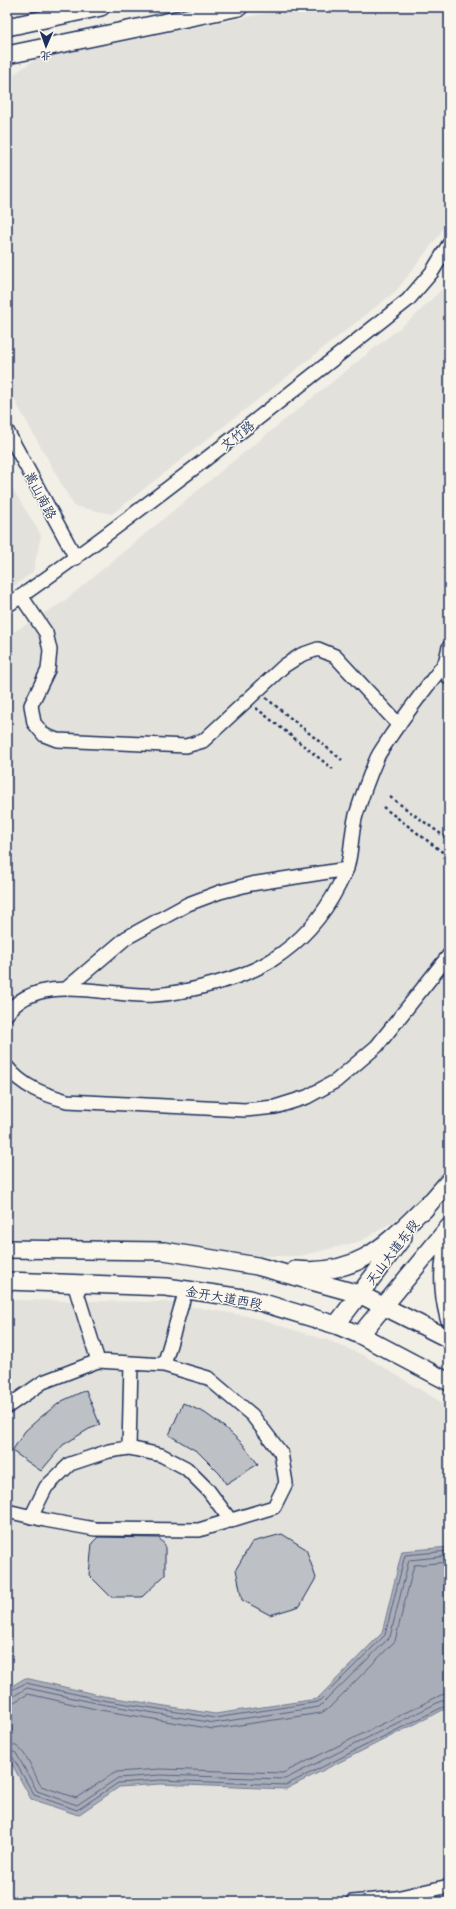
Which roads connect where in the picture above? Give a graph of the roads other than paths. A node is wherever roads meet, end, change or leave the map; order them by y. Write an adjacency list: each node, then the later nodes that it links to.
1 (101, 7): 3 (main road)
2 (239, 7): 4 (main road)
3 (7, 27)
4 (7, 55)
5 (449, 244): 7 (street, 文竹路)
6 (7, 431): 7 (street, 嵩山南路)
7 (76, 558): 8 (street, 文竹路)
8 (21, 596): 9 (street, 文竹路); 13 (street)
9 (7, 606)
10 (449, 647): 11 (street)
11 (445, 663): 12 (street); 13 (street)
12 (449, 678)
13 (398, 724): 14 (street)
14 (347, 869): 16 (street); 16 (street)
15 (449, 955): 18 (street)
16 (67, 988): 17 (street)
17 (7, 1014)
18 (7, 1067)
19 (449, 1182): 20 (main road, 天山大道东段)
20 (430, 1202): 24 (main road); 28 (main road, 天山大道东段)
21 (449, 1227): 29 (main road, 天山大道东段)
22 (449, 1240): 30 (main road)
23 (7, 1249): 24 (main road)
24 (257, 1266): 28 (main road)
25 (7, 1281): 26 (main road, 金开大道西段)
26 (74, 1284): 27 (main road, 金开大道西段); 34 (street)
27 (186, 1290): 31 (main road, 金开大道西段); 36 (street)
28 (359, 1294): 29 (main road); 31 (main road, 天山大道东段)
29 (384, 1306): 32 (main road, 天山大道东段); 33 (main road)
30 (449, 1318)
31 (336, 1325): 32 (main road, 金开大道西段)
32 (360, 1335): 37 (main road, 金开大道西段)
33 (449, 1339)
34 (98, 1361): 35 (street); 38 (street)
35 (130, 1363): 36 (street); 39 (street)
36 (164, 1365): 42 (street)
37 (449, 1382)
38 (7, 1407)
39 (128, 1448): 41 (street); 42 (street)
40 (7, 1511): 41 (street)
41 (31, 1517): 42 (street)
42 (231, 1521)
43 (449, 1886): 44 (street)
44 (352, 1902)

